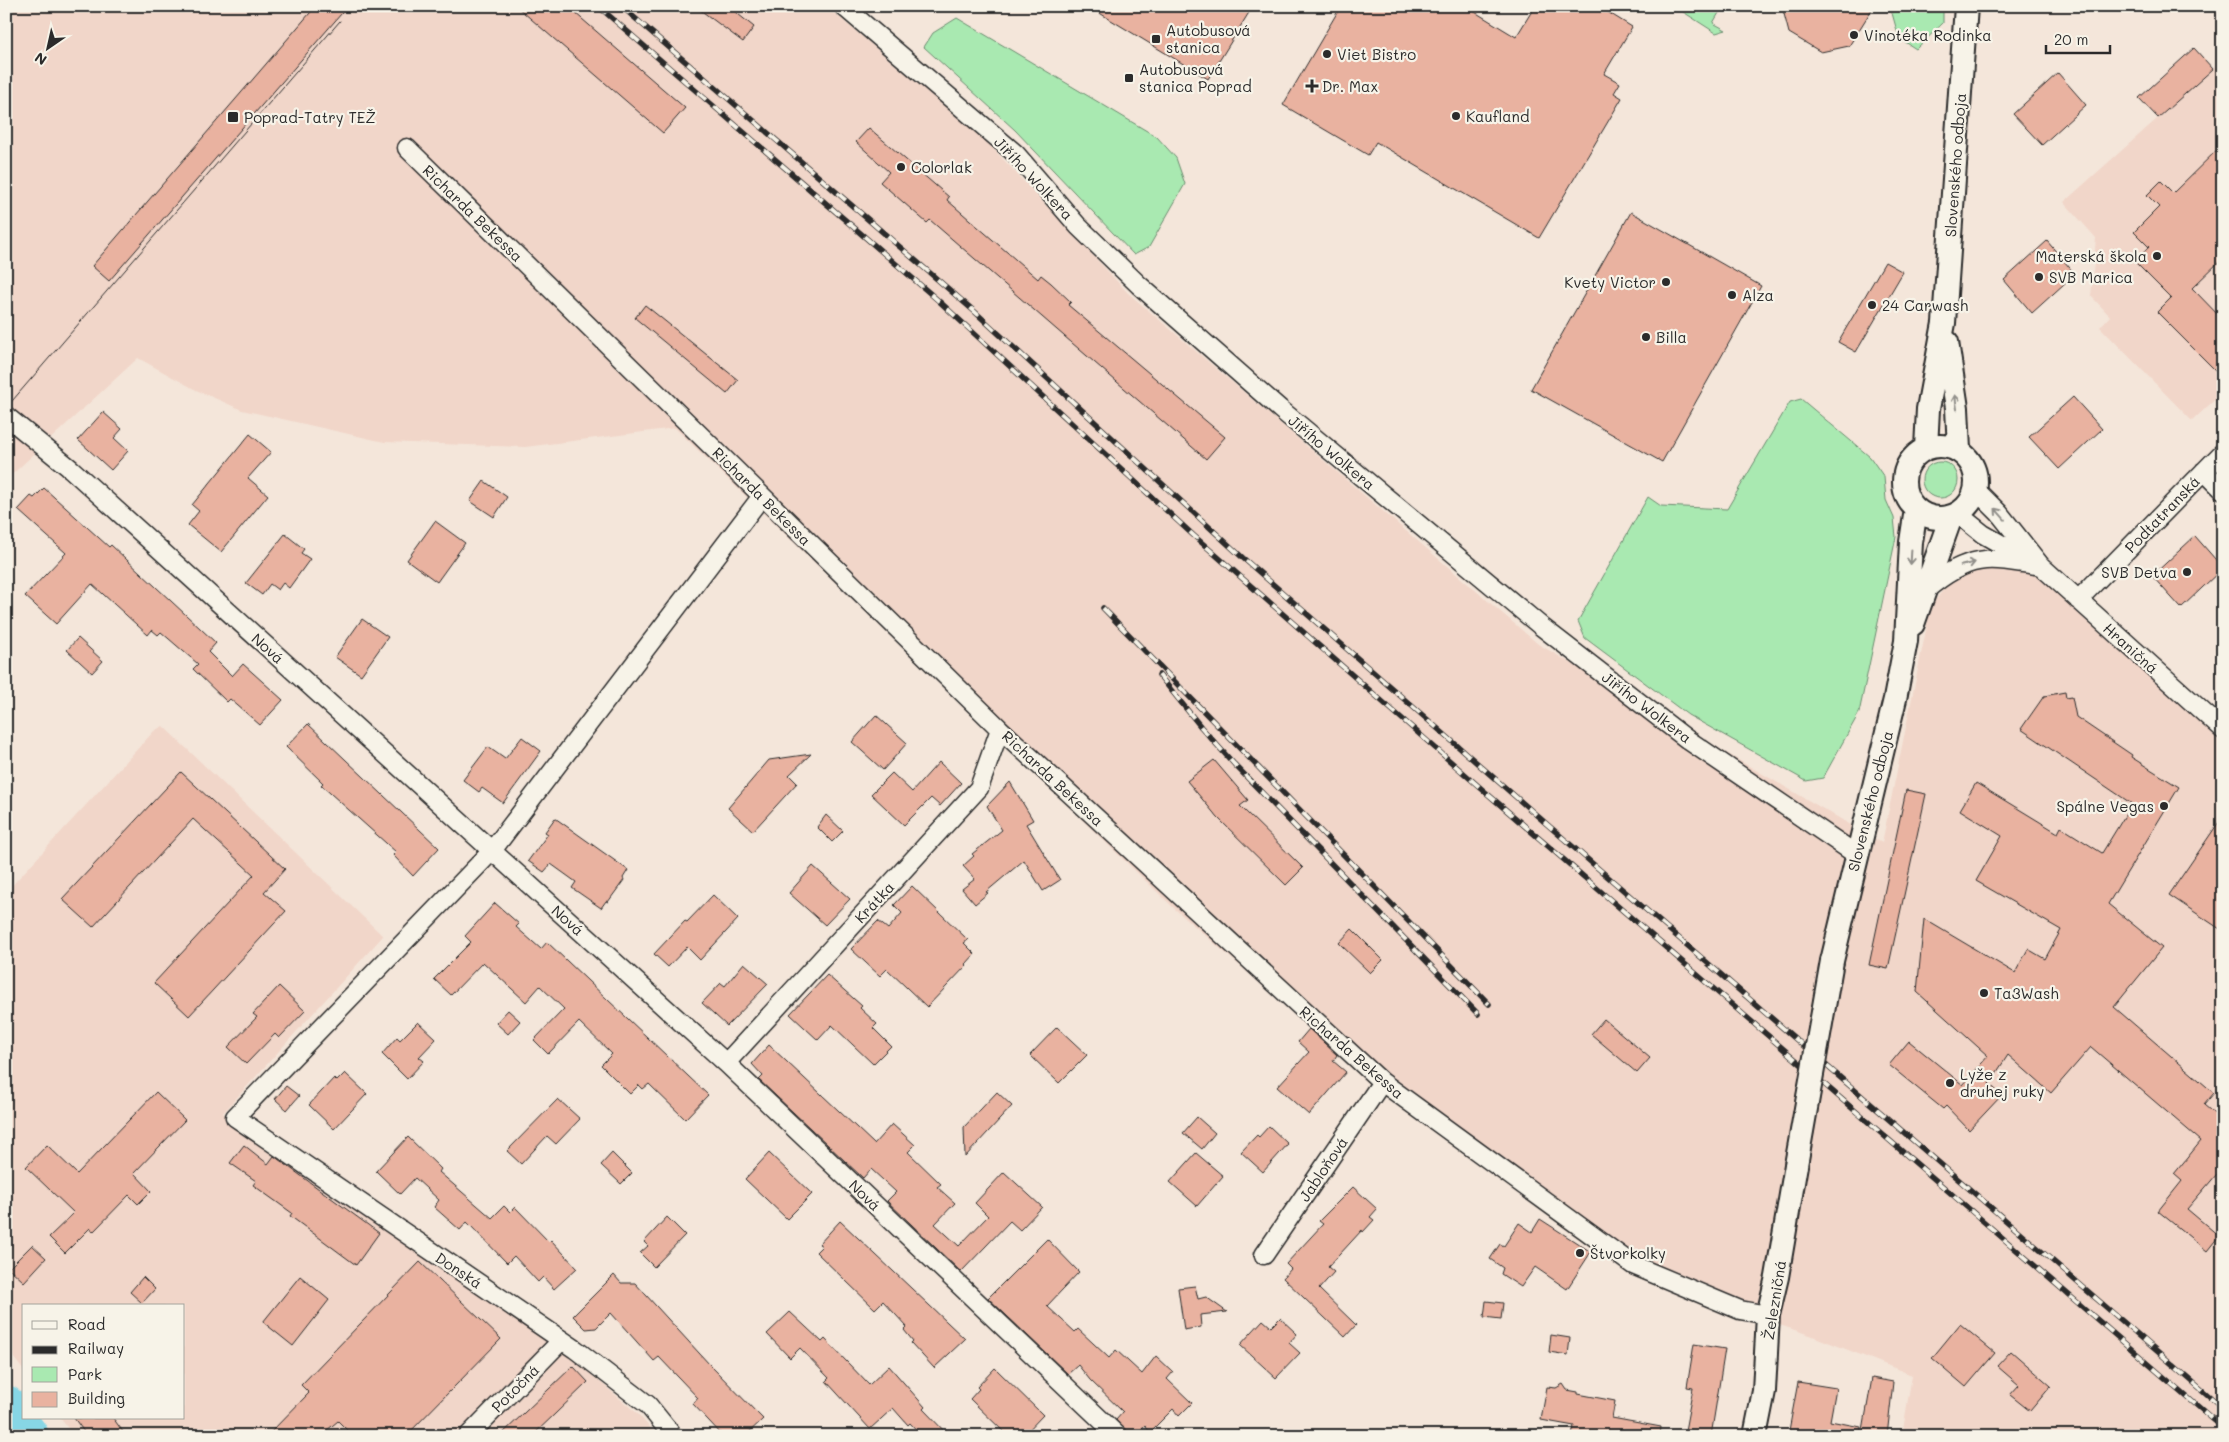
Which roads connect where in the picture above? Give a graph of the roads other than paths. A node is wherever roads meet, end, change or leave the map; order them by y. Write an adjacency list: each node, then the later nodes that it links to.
1 (844, 6): 22 (street, Jiřího Wolkera)
2 (1966, 6): 4 (street, Slovenského odboja)
3 (406, 148): 12 (street, Richarda Bekessa)
4 (1944, 324): 6 (street, Slovenského odboja); 7 (street, Slovenského odboja, one-way to 4)
5 (6, 416): 21 (street, Nová)
6 (1926, 448): 7 (street); 13 (street)
7 (1959, 450): 10 (street)
8 (2223, 452): 9 (street, Podtatranská)
9 (2204, 471): 11 (street, Podtatranská); 17 (street, Podtatranská)
10 (1976, 490): 14 (street); 15 (street, Hraničná, one-way to 10)
11 (2223, 490)
12 (762, 496): 19 (street, Richarda Bekessa); 21 (street)
13 (1916, 509): 14 (street); 18 (street, Slovenského odboja, one-way to 18)
14 (1954, 515): 15 (street, Hraničná); 16 (street, Slovenského odboja)
15 (2041, 566): 16 (street, one-way to 15); 17 (street, Hraničná)
16 (1927, 588): 18 (street, Slovenského odboja)
17 (2078, 600): 20 (street, Hraničná)
18 (1906, 641): 22 (street, Slovenského odboja)
19 (1000, 729): 23 (street, Krátka); 24 (street, Richarda Bekessa)
20 (2223, 730)
21 (492, 852): 23 (street, Nová); 28 (street, Donská)
22 (1857, 855): 25 (street, Slovenského odboja, bridge)
23 (726, 1062): 31 (street, Nová)
24 (1382, 1082): 26 (street, Jabloňová); 27 (street, Richarda Bekessa)
25 (1796, 1165): 27 (street, Železničná)
26 (1264, 1255)
27 (1768, 1315): 32 (street, Železničná)
28 (562, 1340): 29 (street, Potočná); 30 (street, Donská)
29 (468, 1436)
30 (673, 1436)
31 (1118, 1436)
32 (1756, 1436)

